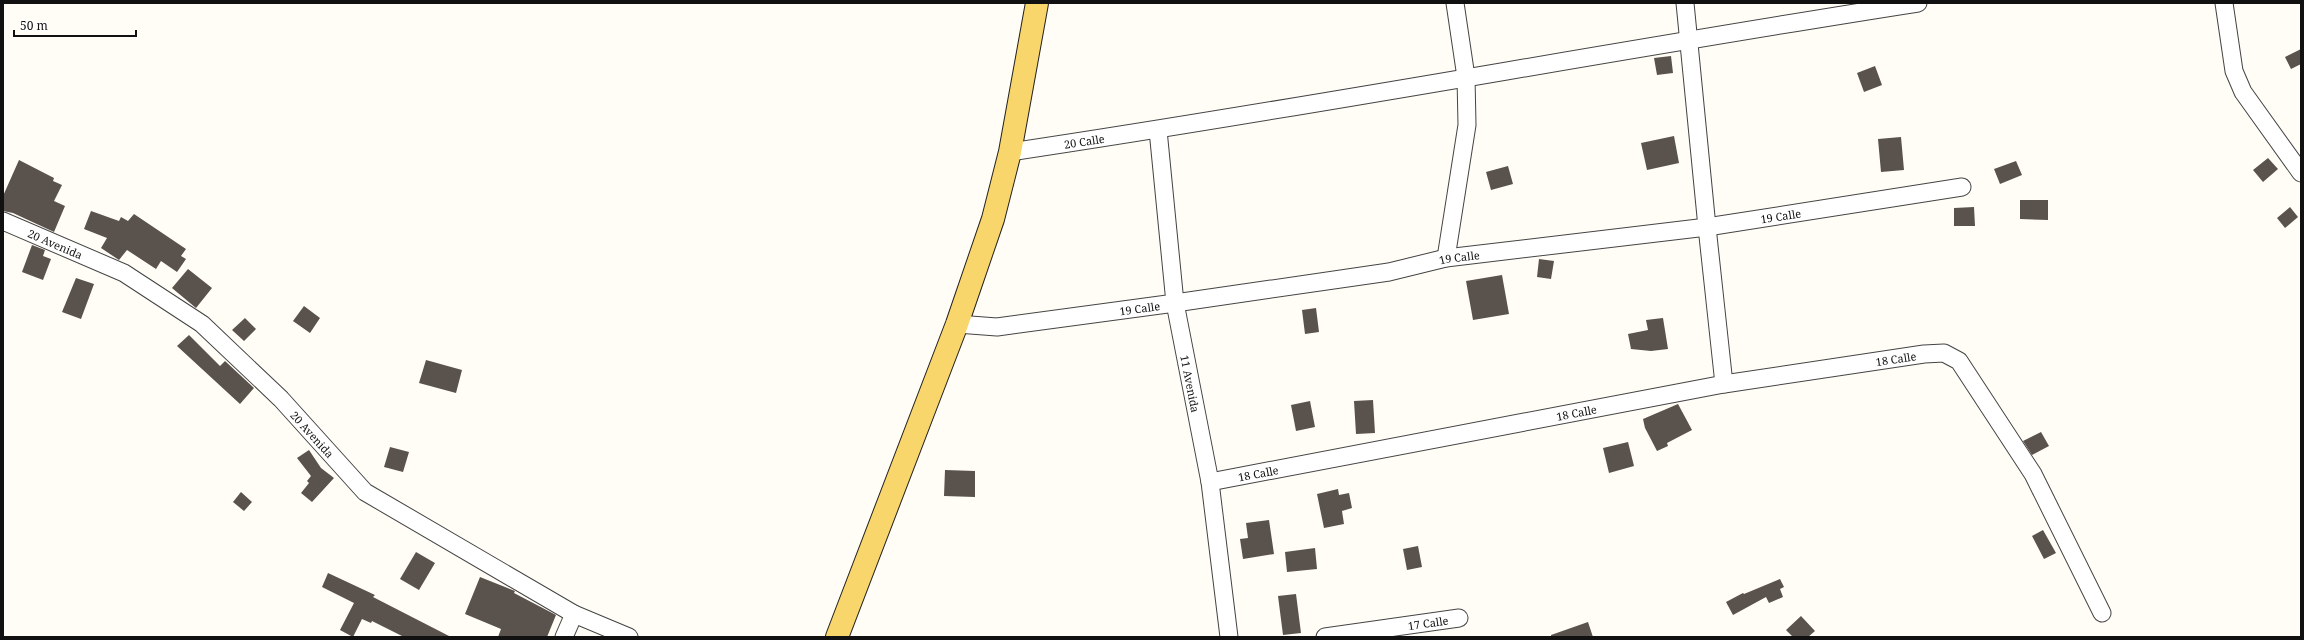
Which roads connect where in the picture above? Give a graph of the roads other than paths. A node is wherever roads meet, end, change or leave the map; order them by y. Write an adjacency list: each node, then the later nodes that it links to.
1 (1037, 3): 9 (main road)
2 (1455, 3): 7 (street)
3 (1685, 3): 6 (street)
4 (1918, 3): 6 (street, 20 Calle)
5 (2224, 3): 10 (street)
6 (1690, 39): 7 (street, 20 Calle); 13 (street)
7 (1466, 77): 8 (street, 20 Calle); 14 (street)
8 (1158, 130): 9 (street, 20 Calle); 15 (street, 11 Avenida)
9 (1010, 152): 16 (main road)
10 (2301, 173)
11 (1962, 187): 13 (street, 19 Calle)
12 (3, 221): 20 (street, 20 Avenida)
13 (1707, 227): 14 (street, 19 Calle); 17 (street)
14 (1446, 258): 15 (street, 19 Calle)
15 (1175, 303): 16 (street, 19 Calle); 18 (street, 11 Avenida)
16 (957, 324): 24 (main road)
17 (1724, 384): 18 (street, 18 Calle); 19 (street, 18 Calle)
18 (1210, 482): 25 (street, 11 Avenida)
19 (2102, 613)
20 (574, 614): 22 (street); 23 (street, 20 Avenida)
21 (1459, 618): 26 (street, 17 Calle)
22 (564, 637)
23 (629, 637)
24 (837, 637)
25 (1230, 637)
26 (1325, 637)

